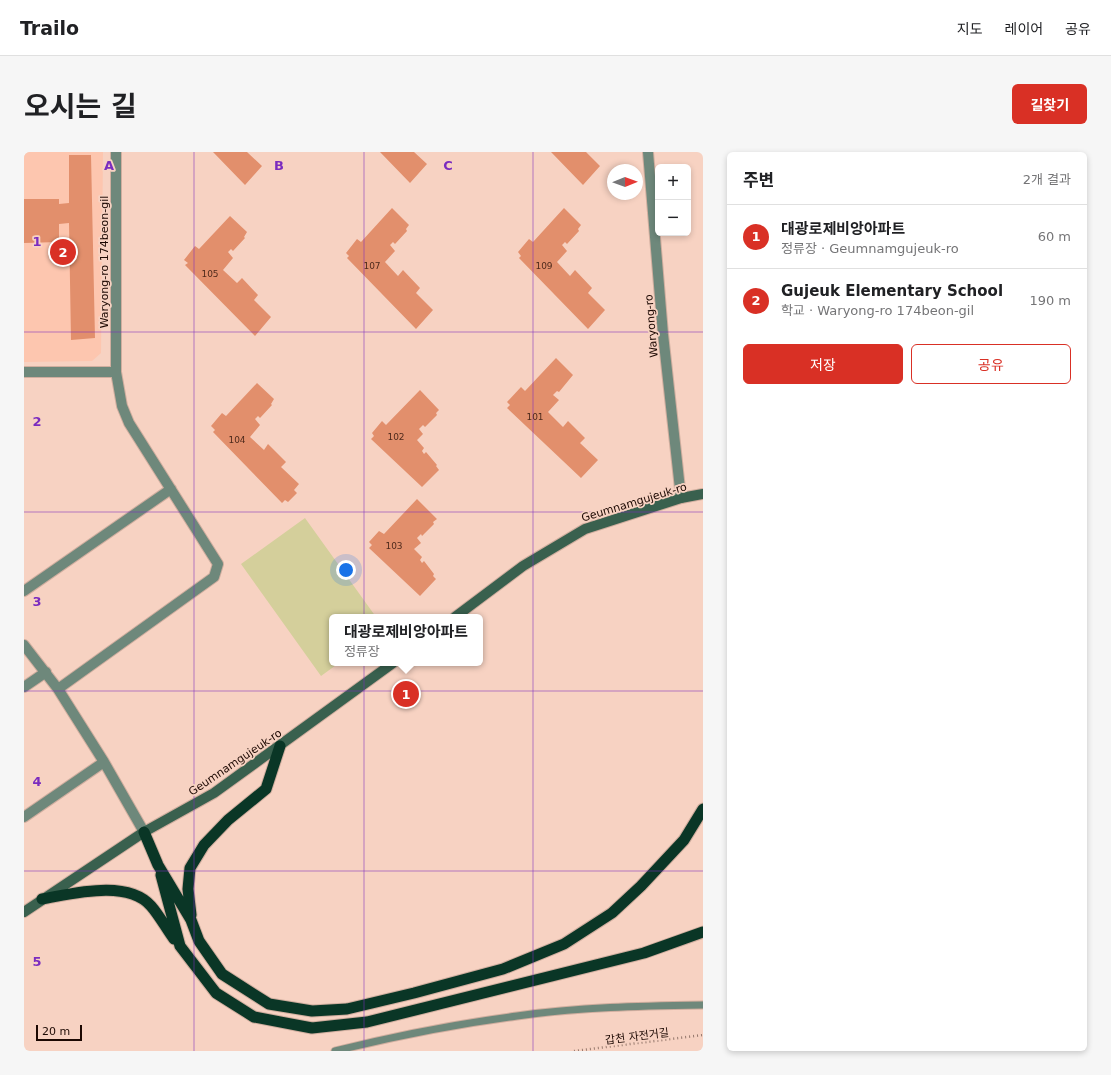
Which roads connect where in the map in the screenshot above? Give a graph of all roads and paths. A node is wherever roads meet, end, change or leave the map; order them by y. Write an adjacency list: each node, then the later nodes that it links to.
1 (116, 152): 4 (street, Waryong-ro 174beon-gil)
2 (648, 152): 7 (street, Waryong-ro)
3 (24, 372): 4 (street)
4 (116, 372): 5 (street, Waryong-ro 174beon-gil)
5 (171, 489): 8 (street); 14 (street, Waryong-ro 174beon-gil)
6 (703, 494): 7 (main road, Geumnamgujeuk-ro)
7 (681, 498): 9 (main road, Geumnamgujeuk-ro)
8 (24, 591)
9 (459, 614)
10 (24, 645): 12 (street)
11 (389, 666): 15 (main road, Geumnamgujeuk-ro)
12 (46, 672): 13 (street); 14 (street)
13 (24, 688)
14 (58, 689): 16 (street)
15 (280, 746): 19 (main road, Geumnamgujeuk-ro); 23 (highway)
16 (104, 762): 18 (street); 19 (street)
17 (703, 809): 23 (highway)
18 (24, 817)
19 (144, 832): 20 (highway); 21 (main road, Geumnamgujeuk-ro)
20 (158, 865): 23 (highway); 25 (highway)
21 (42, 899): 22 (main road, Geumnamgujeuk-ro); 25 (highway)
22 (24, 912)
23 (191, 920)
24 (703, 932): 25 (highway)
25 (180, 946)
26 (703, 1005): 28 (lane)
27 (703, 1035): 29 (path, 갑천 자전거길)
28 (335, 1051)
29 (574, 1051)

